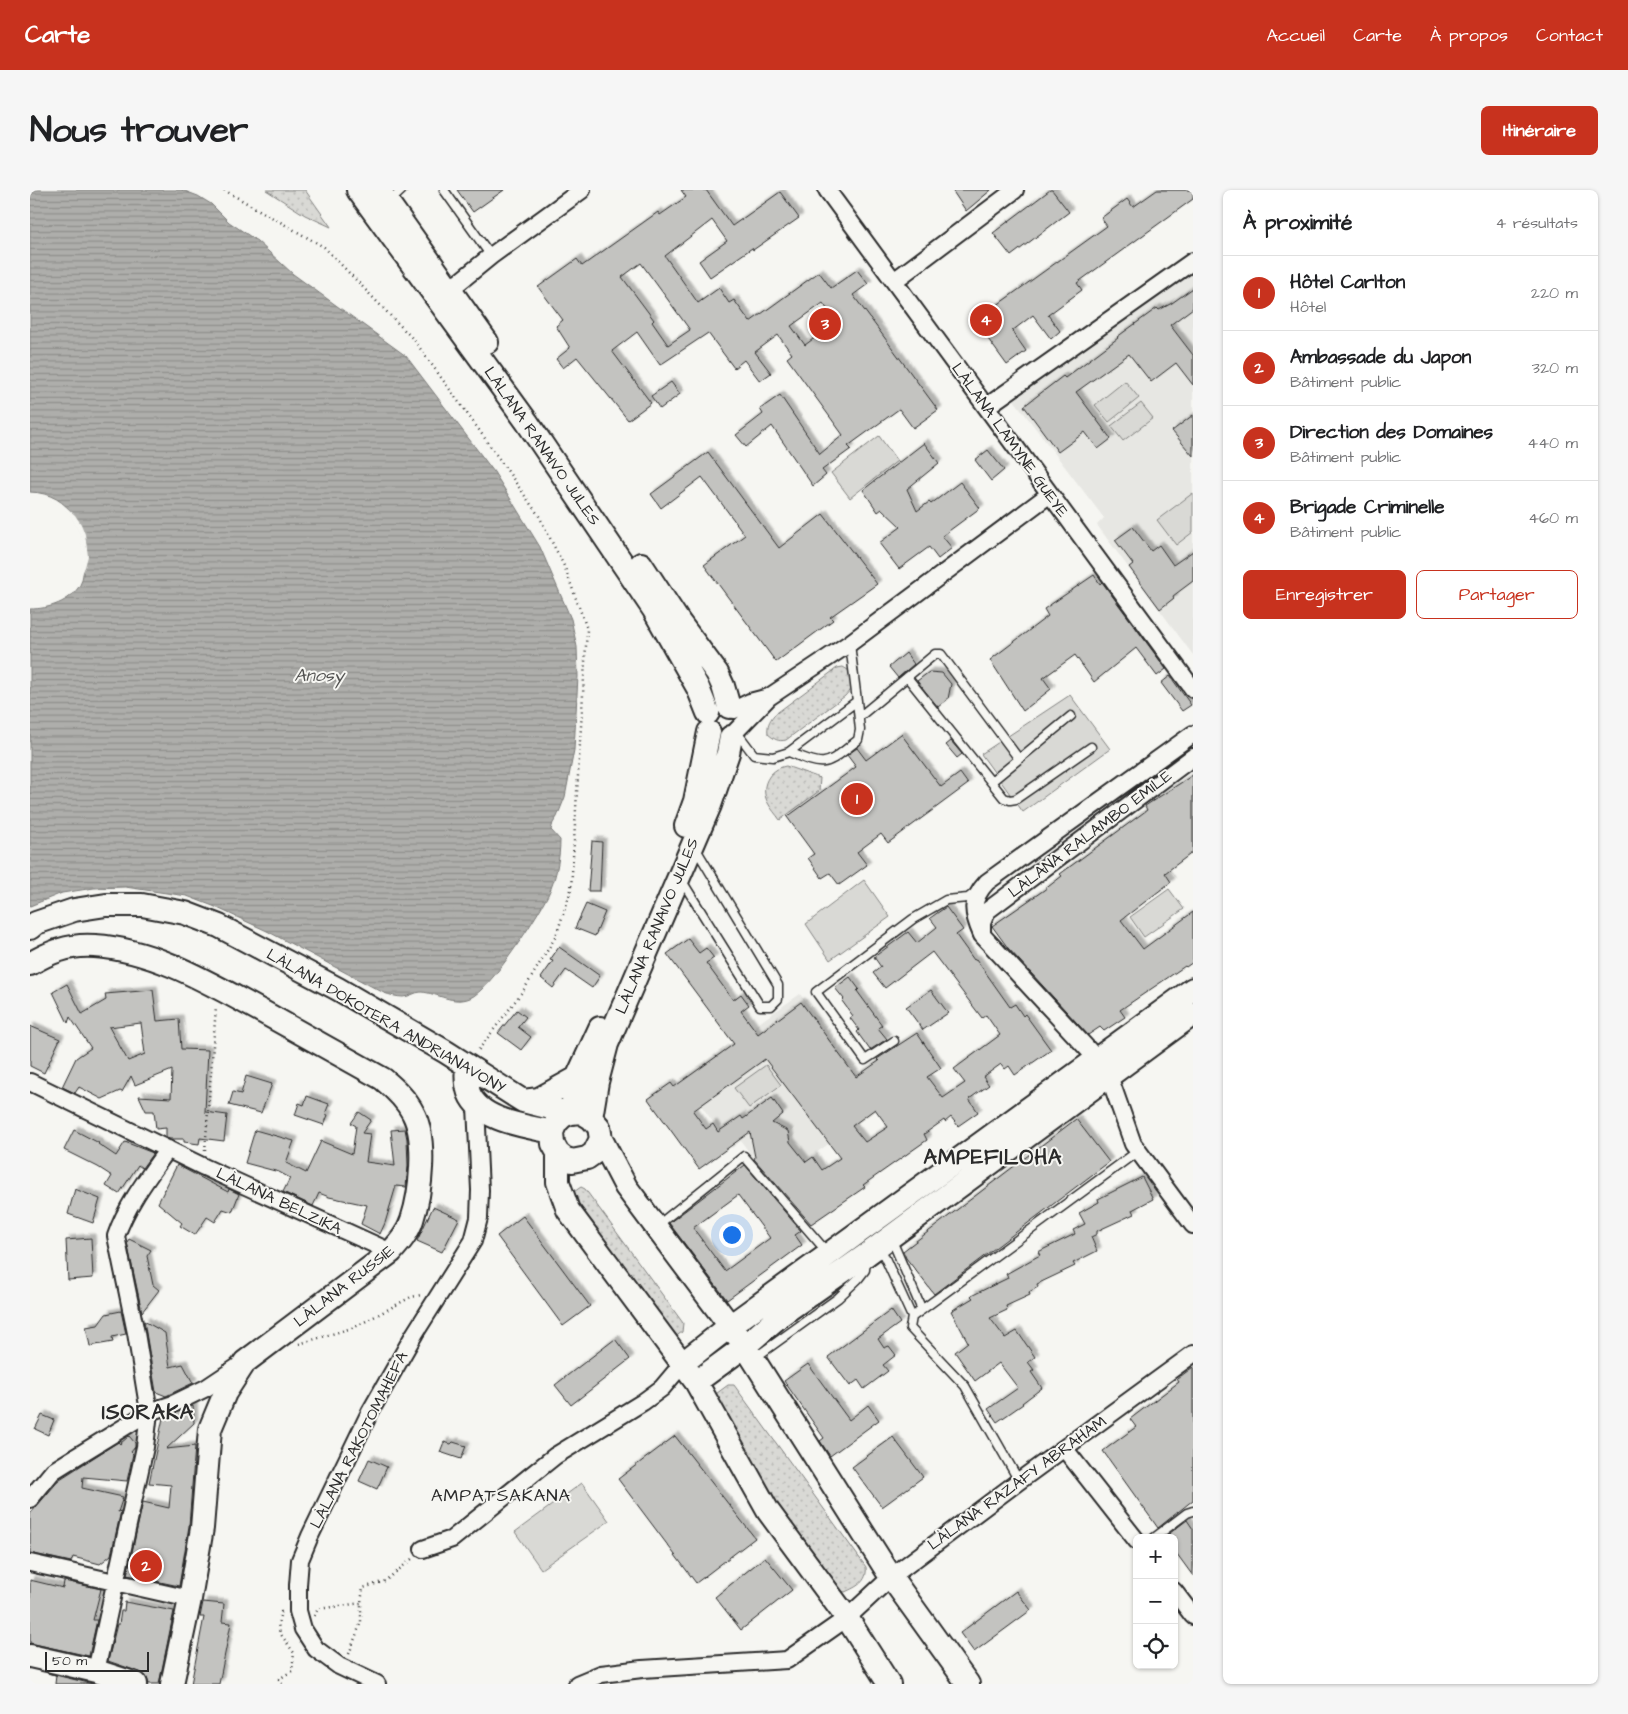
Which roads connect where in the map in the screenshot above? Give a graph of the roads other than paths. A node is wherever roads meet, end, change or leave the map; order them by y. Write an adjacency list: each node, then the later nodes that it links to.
1 (358, 190): 10 (main road, LÀLANA RANAIVO JULES)
2 (444, 190): 7 (lane)
3 (582, 190): 7 (street)
4 (827, 190): 9 (street, LÀLANA LAMYNE GUEYE)
5 (1015, 190): 9 (street)
6 (390, 194): 10 (main road, LÀLANA RANAIVO JULES)
7 (491, 256): 10 (street)
8 (1193, 261): 11 (street)
9 (894, 281): 11 (street, LÀLANA LAMYNE GUEYE)
10 (444, 294): 19 (main road, LÀLANA RANAIVO JULES)
11 (986, 407): 12 (street, LÀLANA LAMYNE GUEYE)
12 (1050, 494): 13 (street); 15 (street, LÀLANA LAMYNE GUEYE)
13 (850, 643): 16 (lane); 19 (street)
14 (907, 677): 18 (lane); 24 (lane); 25 (lane)
15 (1193, 689)
16 (857, 701): 18 (lane); 22 (lane)
17 (1070, 716): 24 (lane)
18 (859, 718): 22 (lane)
19 (724, 722): 22 (lane); 26 (main road, LÀLANA RANAIVO JULES); 37 (main road, LÀLANA RANAIVO JULES)
20 (1193, 734): 28 (street)
21 (1092, 747): 25 (lane)
22 (789, 752)
23 (1193, 757): 30 (street, LÀLANA RALAMBO EMILE)
24 (1019, 759): 25 (lane)
25 (991, 782)
26 (692, 843): 27 (main road, LÀLANA RANAIVO JULES); 27 (lane)
27 (678, 875): 41 (main road, LÀLANA RANAIVO JULES)
28 (978, 892): 30 (street); 34 (lane)
29 (30, 928): 35 (main road, LÀLANA DOKOTERA ANDRIANAVONY)
30 (982, 935): 36 (street)
31 (30, 964): 49 (main road, LÀLANA RUSSIE)
32 (1193, 989): 36 (main road)
33 (1193, 1014): 36 (main road)
34 (894, 1041)
35 (467, 1066): 39 (main road, LÀLANA DOKOTERA ANDRIANAVONY); 40 (main road)
36 (1103, 1068): 45 (street); 48 (main road); 50 (main road)
37 (577, 1078): 39 (main road); 41 (main road, LÀLANA RANAIVO JULES)
38 (30, 1082): 44 (street, LÀLANA BELZIKA)
39 (523, 1101): 41 (main road, LÀLANA DOKOTERA ANDRIANAVONY)
40 (484, 1111): 43 (main road); 78 (street, LÀLANA RAKOTOMAHEFA)
41 (581, 1115): 42 (main road); 43 (main road)
42 (601, 1139): 43 (main road); 47 (main road)
43 (555, 1143): 57 (main road)
44 (168, 1149): 49 (street, LÀLANA BELZIKA); 59 (street)
45 (1138, 1151): 46 (street); 51 (lane)
46 (1193, 1225)
47 (656, 1226): 50 (lane); 53 (main road)
48 (879, 1246): 51 (lane); 52 (lane); 54 (main road)
49 (391, 1252): 56 (main road, LÀLANA RUSSIE)
50 (830, 1255): 53 (main road)
51 (922, 1310): 52 (lane)
52 (912, 1317): 61 (lane)
53 (730, 1326): 54 (main road); 57 (main road)
54 (748, 1353): 58 (main road); 68 (main road)
55 (1193, 1354): 60 (street, LÀLANA RAZAFY ABRAHAM)
56 (245, 1362): 59 (street); 71 (main road, LÀLANA RUSSIE)
57 (682, 1363): 58 (main road); 66 (street)
58 (696, 1382): 73 (main road)
59 (149, 1412): 62 (street); 69 (street)
60 (1064, 1448): 61 (street, LÀLANA RAZAFY ABRAHAM); 65 (street)
61 (1019, 1481): 68 (street, LÀLANA RAZAFY ABRAHAM)
62 (30, 1499)
63 (1193, 1511): 64 (lane)
64 (1159, 1534)
65 (1133, 1536)
66 (423, 1549)
67 (30, 1563): 69 (street)
68 (891, 1577): 73 (street, LÀLANA RAZAFY ABRAHAM); 81 (main road)
69 (116, 1582): 71 (street); 75 (street)
70 (1178, 1596): 72 (street)
71 (190, 1600): 77 (main road, LÀLANA RUSSIE)
72 (1193, 1616)
73 (847, 1618): 79 (street); 80 (main road)
74 (30, 1656): 75 (main road)
75 (96, 1671): 76 (main road)
76 (136, 1684)
77 (172, 1684)
78 (377, 1684)
79 (577, 1684)
80 (889, 1684)
81 (968, 1684)

